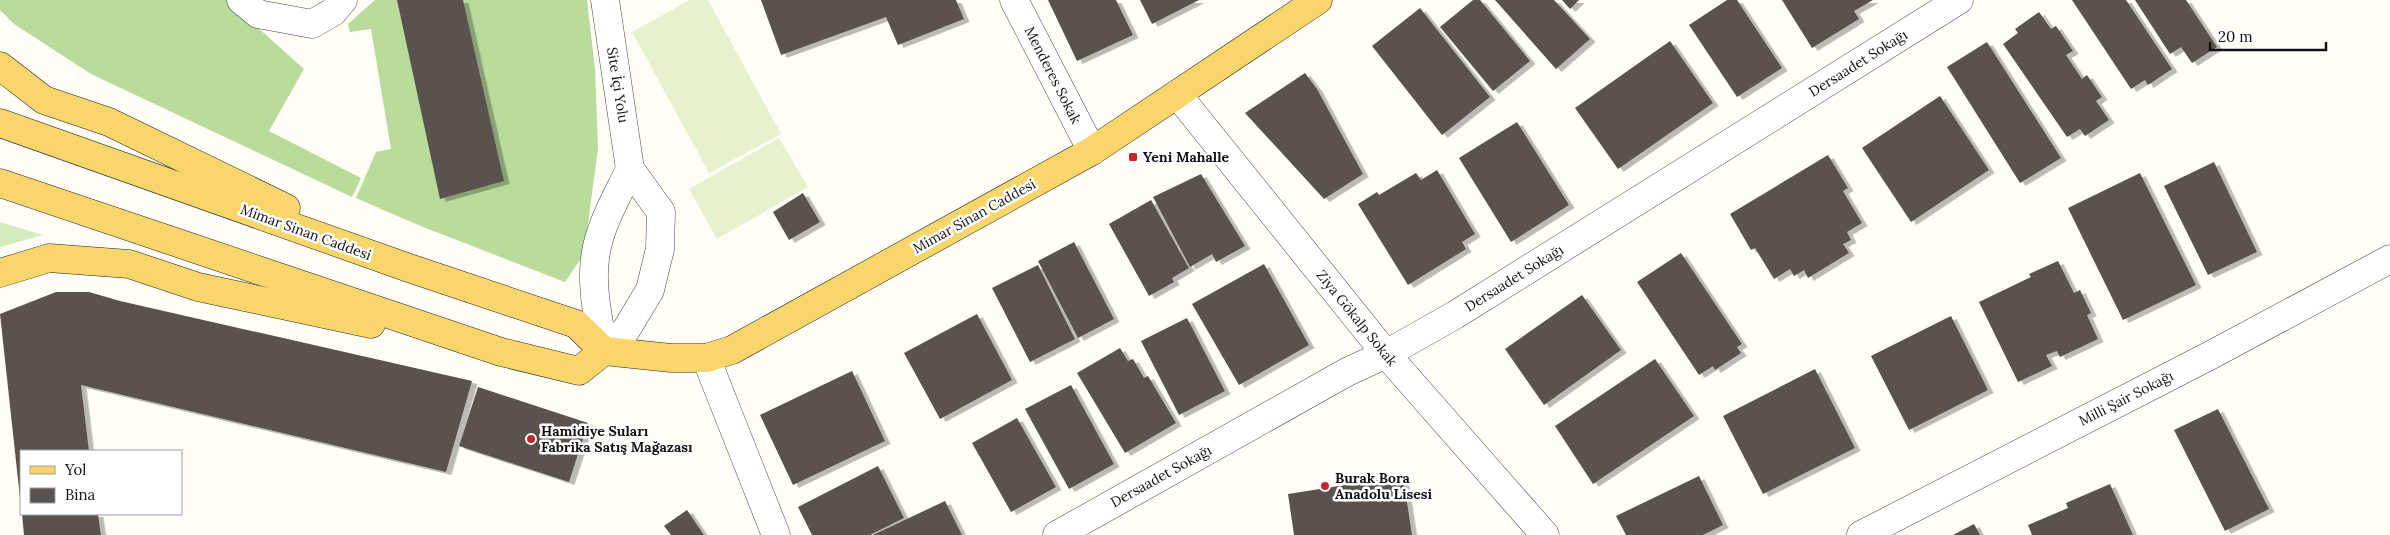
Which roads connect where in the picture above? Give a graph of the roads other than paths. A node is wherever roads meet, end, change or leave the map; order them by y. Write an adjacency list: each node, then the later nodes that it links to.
1 (242, 0): 2 (street)
2 (343, 0)
3 (605, 0): 11 (street, Site İçi Yolu)
4 (1014, 0): 10 (street, Menderes Sokak)
5 (1318, 0): 8 (main road, Mimar Sinan Caddesi)
6 (1959, 0): 18 (street, Dersaadet Sokağı)
7 (0, 66): 14 (main road)
8 (1177, 94): 10 (main road, Mimar Sinan Caddesi); 18 (street, Ziya Gökalp Sokak)
9 (0, 123): 14 (main road, Mimar Sinan Caddesi)
10 (1092, 150): 19 (main road, Mimar Sinan Caddesi)
11 (630, 169): 16 (street); 16 (street)
12 (0, 182): 17 (main road)
13 (2390, 259): 23 (street, Milli Şair Sokağı)
14 (408, 268): 16 (main road, Mimar Sinan Caddesi)
15 (0, 273): 17 (main road)
16 (604, 351): 17 (main road); 19 (main road, Mimar Sinan Caddesi)
17 (501, 352)
18 (1386, 354): 21 (street, Dersaadet Sokağı); 22 (street, Ziya Gökalp Sokak)
19 (706, 358): 20 (street)
20 (776, 535)
21 (1057, 535)
22 (1545, 535)
23 (1861, 535)

